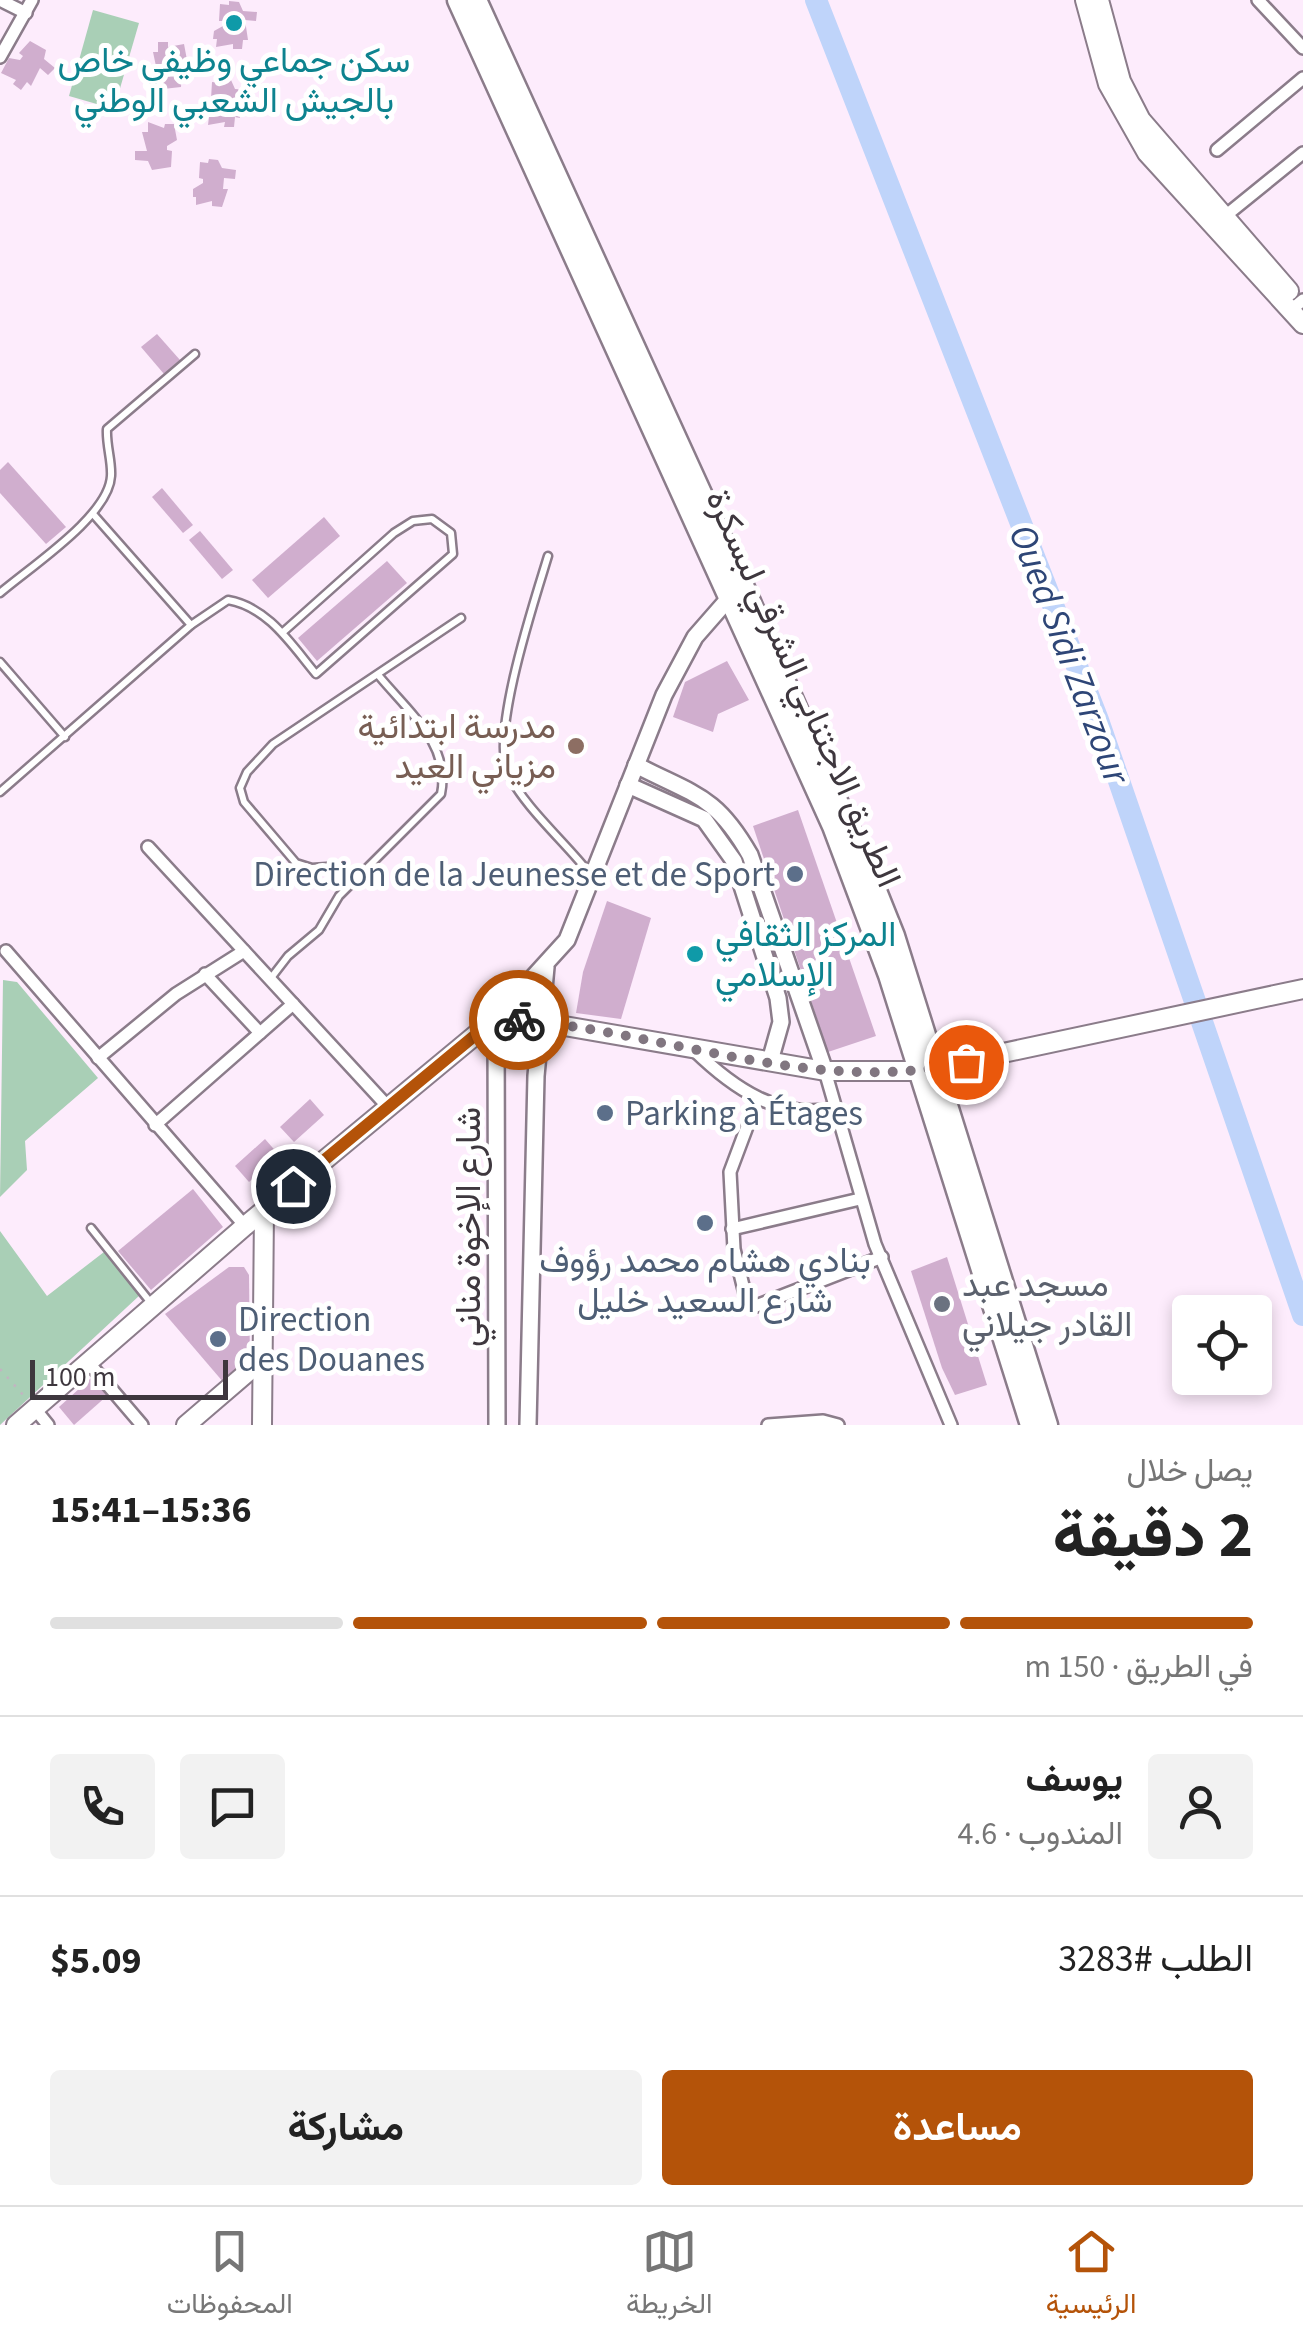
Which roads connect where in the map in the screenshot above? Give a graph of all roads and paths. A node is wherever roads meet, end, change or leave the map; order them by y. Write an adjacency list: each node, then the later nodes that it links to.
1 (0, 0): 8 (street)
2 (32, 0): 8 (street)
3 (458, 0): 20 (highway, الطريق الاجتنابي الشرقي لبسكرة)
4 (476, 0): 51 (highway, الطريق الاجتنابي الشرقي لبسكرة)
5 (1085, 0): 15 (main road)
6 (1099, 0): 14 (main road)
7 (1262, 1): 9 (street)
8 (26, 13): 10 (street)
9 (1303, 48)
10 (0, 57)
11 (1303, 78): 12 (street)
12 (1217, 150)
13 (1303, 154): 14 (street)
14 (1224, 218): 15 (main road)
15 (1300, 308)
16 (194, 354): 17 (lane)
17 (93, 514): 19 (lane); 22 (lane)
18 (548, 556): 33 (lane)
19 (0, 593)
20 (730, 597): 27 (street); 51 (highway, الطريق الاجتنابي الشرقي لبسكرة)
21 (461, 618): 25 (lane)
22 (190, 625): 23 (lane); 26 (lane)
23 (282, 634): 23 (lane)
24 (0, 662): 26 (lane)
25 (378, 676): 34 (lane); 34 (lane)
26 (64, 737): 29 (lane)
27 (636, 765): 28 (street); 31 (street)
28 (628, 785): 32 (street); 33 (street)
29 (0, 792)
30 (148, 847): 36 (street)
31 (750, 854): 32 (street); 43 (street)
32 (734, 861): 45 (street)
33 (592, 877): 37 (street)
34 (354, 881): 39 (lane)
35 (3, 948): 48 (street)
36 (244, 950): 38 (street); 39 (street)
37 (546, 967): 42 (street); 44 (street, شارع الإخوة مناني)
38 (204, 974): 46 (street); 48 (street)
39 (270, 979): 41 (street)
40 (1303, 990): 51 (main road)
41 (294, 1004): 46 (street); 53 (street)
42 (496, 1018): 44 (main road); 53 (main road); 56 (street, شارع الإخوة مناني)
43 (807, 1020): 45 (street); 50 (street)
44 (541, 1022): 47 (main road); 57 (street, شارع الإخوة مناني)
45 (780, 1022): 49 (street)
46 (260, 1034): 55 (street)
47 (691, 1047): 49 (main road); 52 (street)
48 (98, 1058): 55 (street)
49 (770, 1061): 50 (main road)
50 (825, 1070): 51 (main road); 54 (street)
51 (927, 1070): 84 (highway, الطريق الاجتنابي الشرقي لبسكرة); 85 (highway, الطريق الاجتنابي الشرقي لبسكرة)
52 (758, 1100): 54 (street); 61 (street)
53 (388, 1108): 59 (main road)
54 (836, 1108): 58 (street)
55 (155, 1124): 62 (street)
56 (500, 1141): 57 (street); 65 (street, شارع الإخوة مناني)
57 (534, 1141): 66 (street, شارع الإخوة مناني)
58 (860, 1199): 61 (street); 64 (street)
59 (264, 1210): 62 (main road); 63 (main road)
60 (91, 1228): 67 (lane)
61 (732, 1229): 64 (street)
62 (238, 1232): 63 (main road); 67 (main road)
63 (264, 1254): 70 (main road)
64 (882, 1257): 83 (street)
65 (499, 1293): 66 (street); 79 (street, شارع الإخوة مناني)
66 (531, 1293): 80 (street, شارع الإخوة مناني)
67 (154, 1308): 71 (main road)
68 (989, 1332): 69 (path)
69 (972, 1337)
70 (262, 1359): 77 (main road); 78 (main road)
71 (89, 1364): 73 (main road); 76 (street)
72 (0, 1369): 73 (path)
73 (35, 1409): 74 (main road); 75 (street)
74 (16, 1425)
75 (48, 1425)
76 (142, 1425)
77 (186, 1425)
78 (262, 1425)
79 (497, 1425)
80 (528, 1425)
81 (768, 1425): 82 (street)
82 (838, 1425)
83 (951, 1425)
84 (1030, 1425)
85 (1047, 1425)

